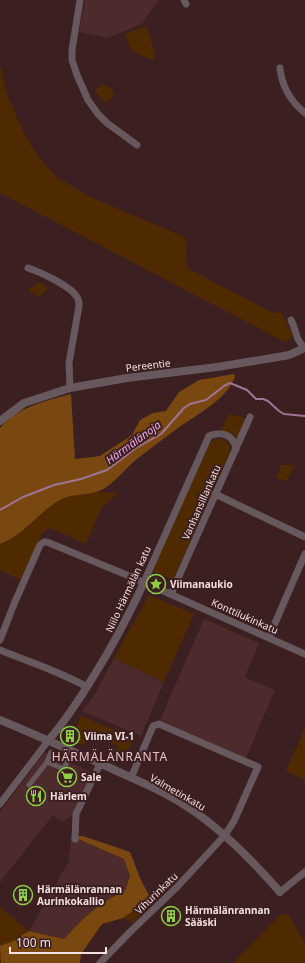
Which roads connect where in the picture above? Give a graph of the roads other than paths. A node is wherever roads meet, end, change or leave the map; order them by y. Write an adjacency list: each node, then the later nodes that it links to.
1 (80, 0): 4 (street)
2 (280, 68): 3 (street)
3 (305, 113)
4 (137, 145)
5 (28, 268): 8 (street)
6 (291, 320): 7 (street)
7 (305, 348): 8 (street, Pereentie)
8 (70, 388): 10 (street, Pereentie)
9 (250, 417): 11 (street, Vanhansillankatu)
10 (0, 421)
11 (236, 448): 12 (street, Vanhansillankatu); 15 (street, Niilo Härmälän katu)
12 (215, 494): 13 (street); 16 (street, Vanhansillankatu)
13 (305, 537)
14 (305, 554): 17 (street)
15 (144, 582): 16 (street, Konttilukinkatu); 18 (street, Konttilukinkatu); 21 (street, Niilo Härmälän katu)
16 (171, 594): 17 (street, Konttilukinkatu)
17 (269, 637): 20 (street, Konttilukinkatu)
18 (0, 640)
19 (0, 650): 21 (street)
20 (305, 654)
21 (87, 687): 23 (street, Niilo Härmälän katu)
22 (0, 720): 23 (street, Valmetinkatu)
23 (48, 741): 27 (street, Valmetinkatu); 30 (street)
24 (51, 752): 26 (street)
25 (68, 759): 26 (street)
26 (47, 762): 29 (street)
27 (100, 764): 28 (street, Valmetinkatu); 32 (street)
28 (131, 778): 31 (street, Valmetinkatu); 31 (street, Vihurinkatu)
29 (29, 785)
30 (0, 804)
31 (225, 835): 34 (street, Valmetinkatu); 35 (street, Vihurinkatu)
32 (75, 839)
33 (305, 872): 34 (street)
34 (280, 892)
35 (100, 963)

